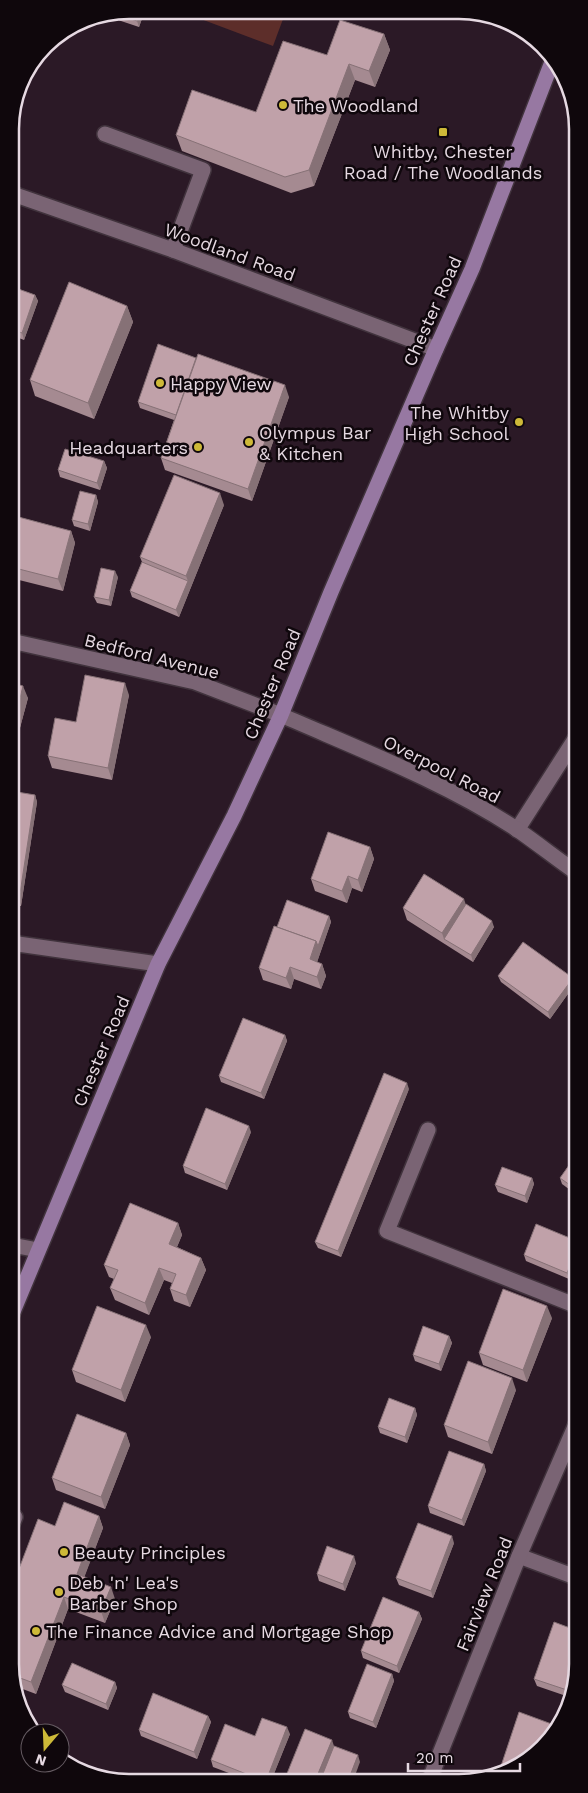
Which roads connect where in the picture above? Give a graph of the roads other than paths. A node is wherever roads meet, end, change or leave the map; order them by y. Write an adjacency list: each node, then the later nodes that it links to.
1 (550, 68): 5 (main road, Chester Road)
2 (105, 134): 4 (street)
3 (19, 195): 4 (street, Woodland Road)
4 (173, 250): 5 (street, Woodland Road)
5 (436, 348): 7 (main road, Chester Road)
6 (19, 642): 7 (street, Bedford Avenue)
7 (281, 715): 9 (street, Overpool Road); 12 (main road, Chester Road)
8 (569, 747): 9 (street)
9 (517, 830): 10 (street, Overpool Road)
10 (569, 867)
11 (19, 944): 12 (street)
12 (158, 964): 15 (main road, Chester Road)
13 (428, 1130): 17 (street)
14 (19, 1247): 15 (street)
15 (38, 1250): 16 (main road, Chester Road)
16 (19, 1297)
17 (569, 1303)
18 (569, 1440): 19 (street, Fairview Road)
19 (519, 1556): 20 (street); 21 (street, Fairview Road)
20 (569, 1575)
21 (432, 1774)

